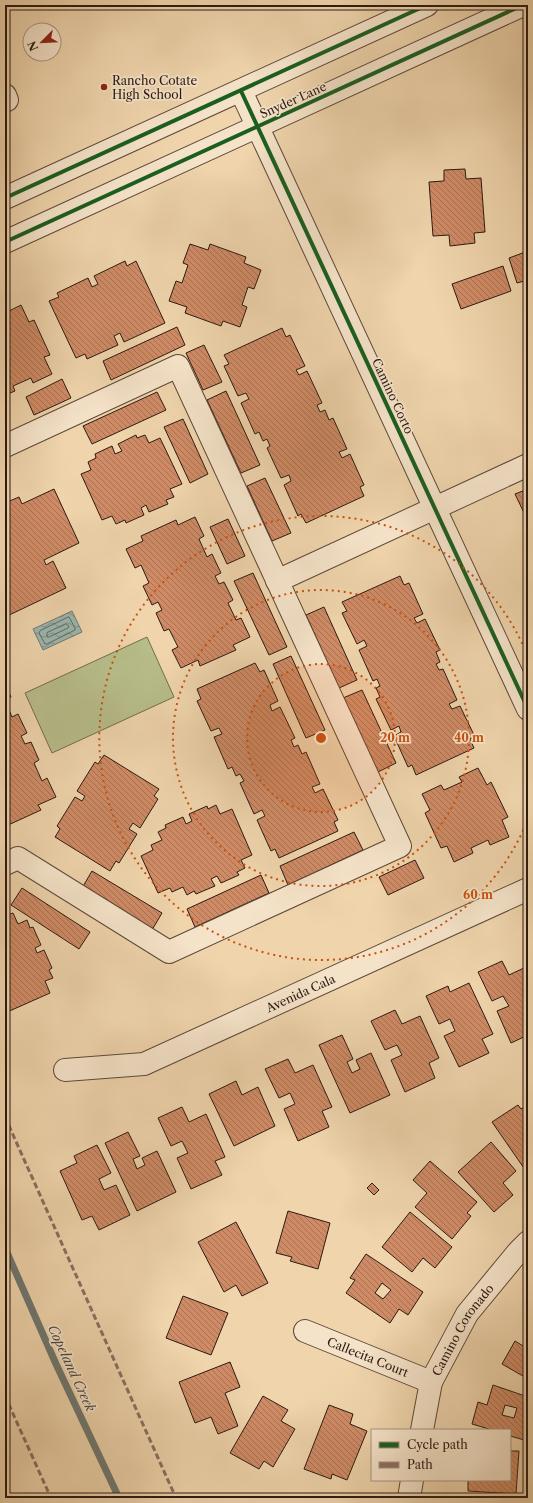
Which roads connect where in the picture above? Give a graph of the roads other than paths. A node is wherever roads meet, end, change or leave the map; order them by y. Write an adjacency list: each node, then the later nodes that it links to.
1 (427, 5): 3 (street)
2 (523, 5): 4 (street, Snyder Lane)
3 (241, 91): 4 (street, Camino Corto); 5 (street)
4 (257, 127): 6 (street, Snyder Lane); 9 (street, Camino Corto)
5 (5, 198)
6 (5, 242)
7 (5, 446): 10 (street)
8 (528, 465): 9 (street)
9 (435, 509): 10 (street); 11 (street, Camino Corto)
10 (278, 581): 12 (street)
11 (528, 709)
12 (5, 864)
13 (528, 889): 14 (street, Avenida Cala)
14 (65, 1070)
15 (528, 1242): 17 (street, Camino Coronado)
16 (305, 1332): 17 (street, Callecita Court)
17 (430, 1382): 18 (street, Camino Coronado)
18 (422, 1429)
19 (412, 1481): 20 (street)
20 (409, 1498)

